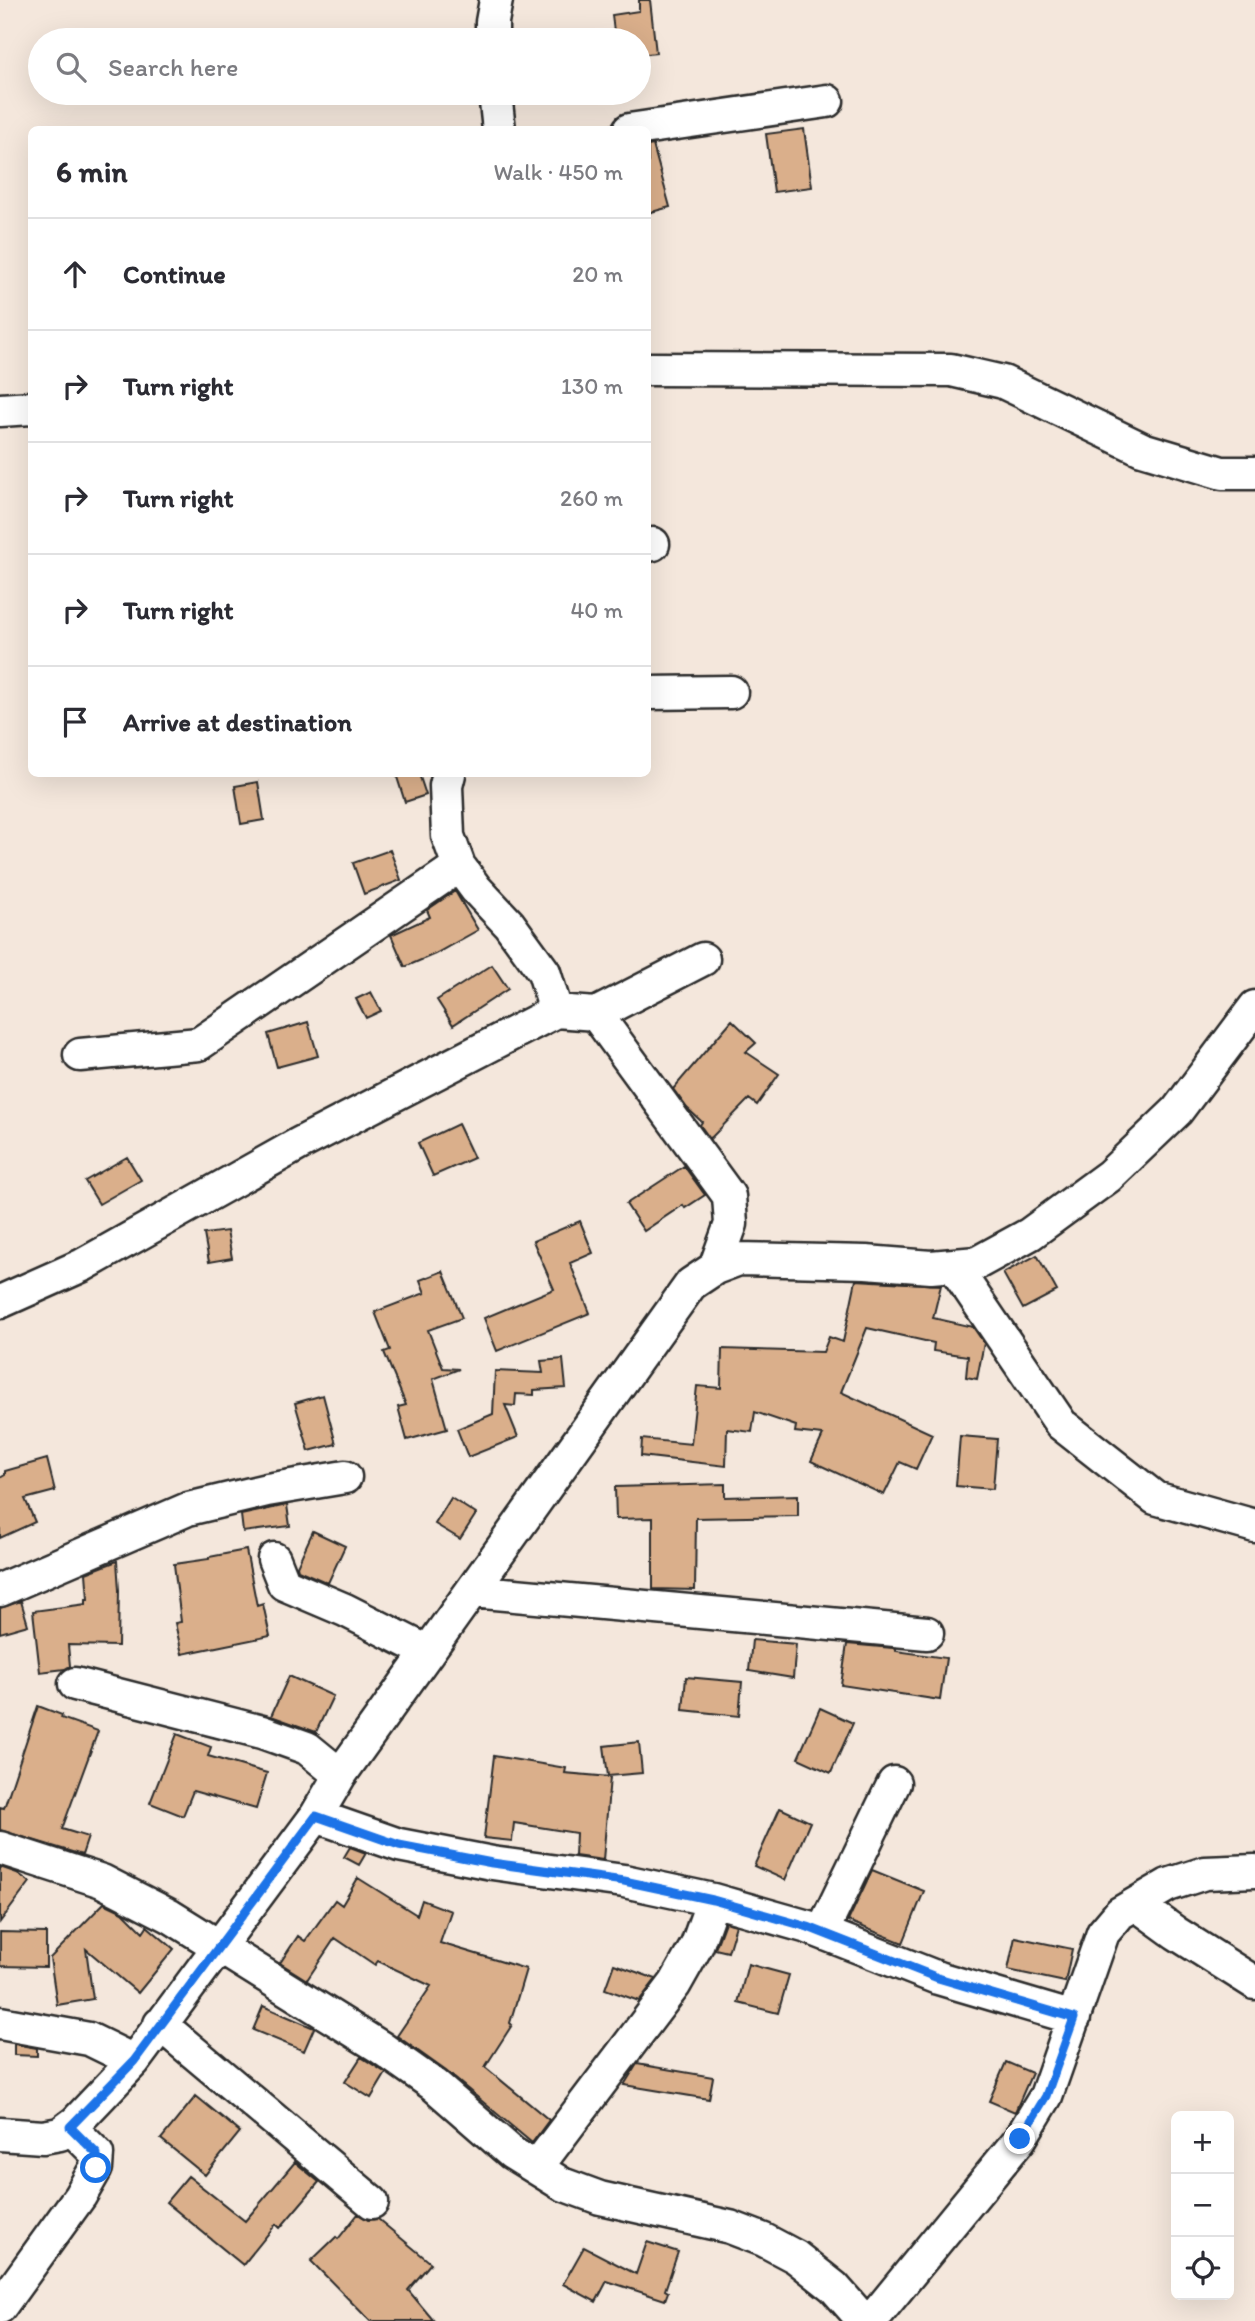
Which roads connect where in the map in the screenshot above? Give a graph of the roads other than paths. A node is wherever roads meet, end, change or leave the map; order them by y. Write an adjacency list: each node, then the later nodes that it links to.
1 (496, 0): 2 (street)
2 (492, 28)
3 (827, 101): 6 (street)
4 (496, 105): 5 (street)
5 (499, 126)
6 (651, 127)
7 (651, 369): 10 (street)
8 (28, 408): 9 (street)
9 (0, 410)
10 (1255, 473)
11 (732, 692): 12 (street)
12 (651, 693)
13 (448, 777): 14 (street)
14 (459, 866): 17 (street); 19 (street)
15 (703, 959): 18 (street)
16 (1255, 1007): 20 (street)
17 (556, 1011): 18 (street); 22 (street)
18 (596, 1014): 21 (street)
19 (80, 1055)
20 (953, 1265): 21 (street); 24 (street)
21 (715, 1268): 27 (street)
22 (0, 1302)
23 (345, 1477): 26 (street)
24 (1255, 1526)
25 (274, 1559): 29 (street)
26 (0, 1590)
27 (472, 1591): 28 (street); 29 (street)
28 (927, 1633)
29 (428, 1652): 31 (street)
30 (75, 1684): 31 (street)
31 (340, 1775): 33 (street)
32 (894, 1783): 38 (street)
33 (316, 1816): 36 (street); 39 (street)
34 (0, 1848): 39 (street)
35 (1255, 1871): 37 (street)
36 (713, 1900): 38 (street); 47 (street)
37 (1136, 1904): 40 (street); 41 (street)
38 (822, 1932): 41 (street)
39 (219, 1946): 43 (street); 47 (street)
40 (1255, 1983)
41 (1074, 2018): 51 (street)
42 (0, 2024): 44 (street)
43 (160, 2024): 44 (street); 48 (street)
44 (134, 2061): 45 (street)
45 (70, 2127): 46 (street); 49 (street)
46 (0, 2134)
47 (536, 2168): 50 (street)
48 (372, 2202)
49 (0, 2307)
50 (864, 2321)
51 (871, 2321)

